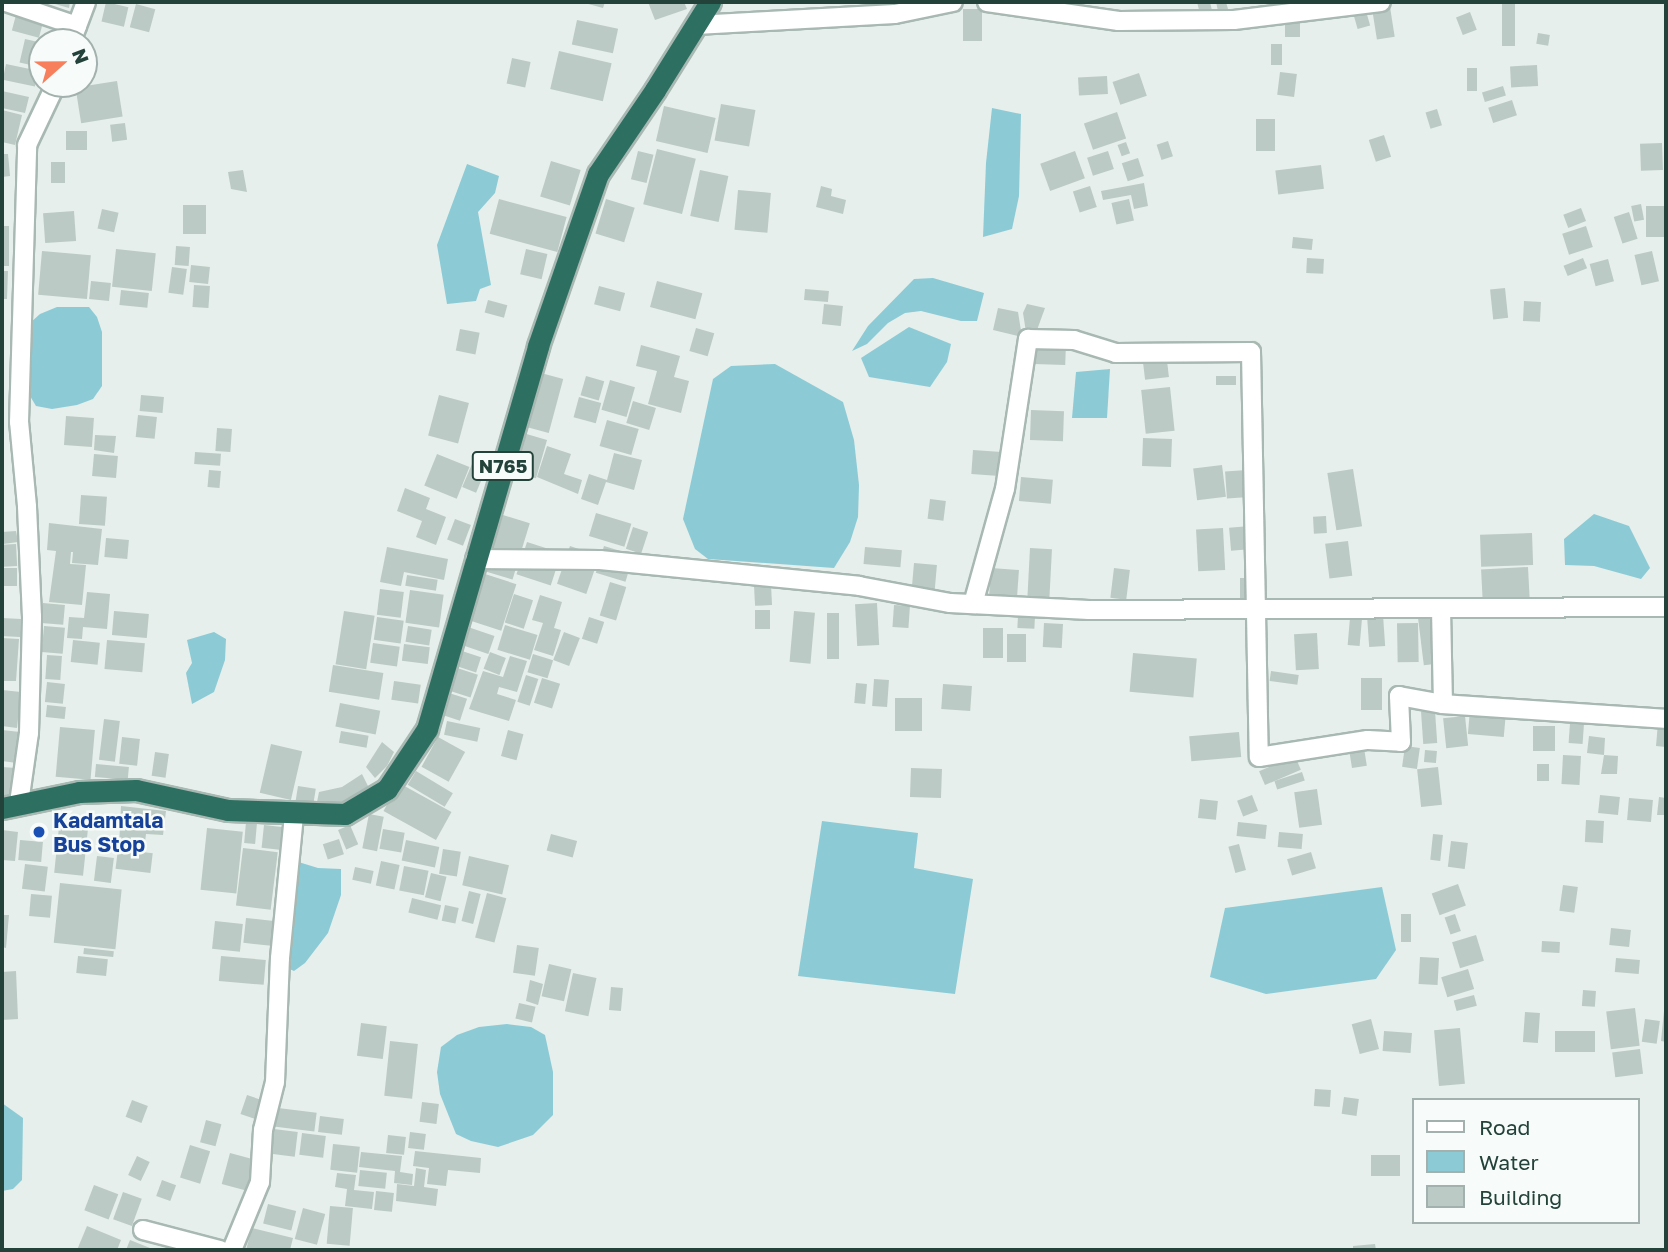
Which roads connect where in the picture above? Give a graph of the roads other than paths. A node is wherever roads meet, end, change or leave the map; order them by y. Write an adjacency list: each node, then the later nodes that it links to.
1 (6, 2): 8 (street)
2 (86, 2): 9 (street)
3 (709, 2): 7 (highway, N765)
4 (953, 2): 7 (street)
5 (987, 2): 6 (street)
6 (1381, 2)
7 (696, 24): 11 (highway, N765)
8 (61, 28)
9 (76, 28)
10 (49, 98): 18 (street)
11 (475, 559): 12 (street); 19 (highway, N765)
12 (973, 604): 15 (street); 15 (street)
13 (1666, 607): 14 (street)
14 (1441, 610): 15 (street); 16 (street)
15 (1257, 611): 16 (street)
16 (1443, 704): 17 (street)
17 (1666, 719)
18 (11, 806): 19 (highway, N765)
19 (294, 814): 22 (street)
20 (143, 1230): 21 (street)
21 (220, 1250)
22 (232, 1250)

